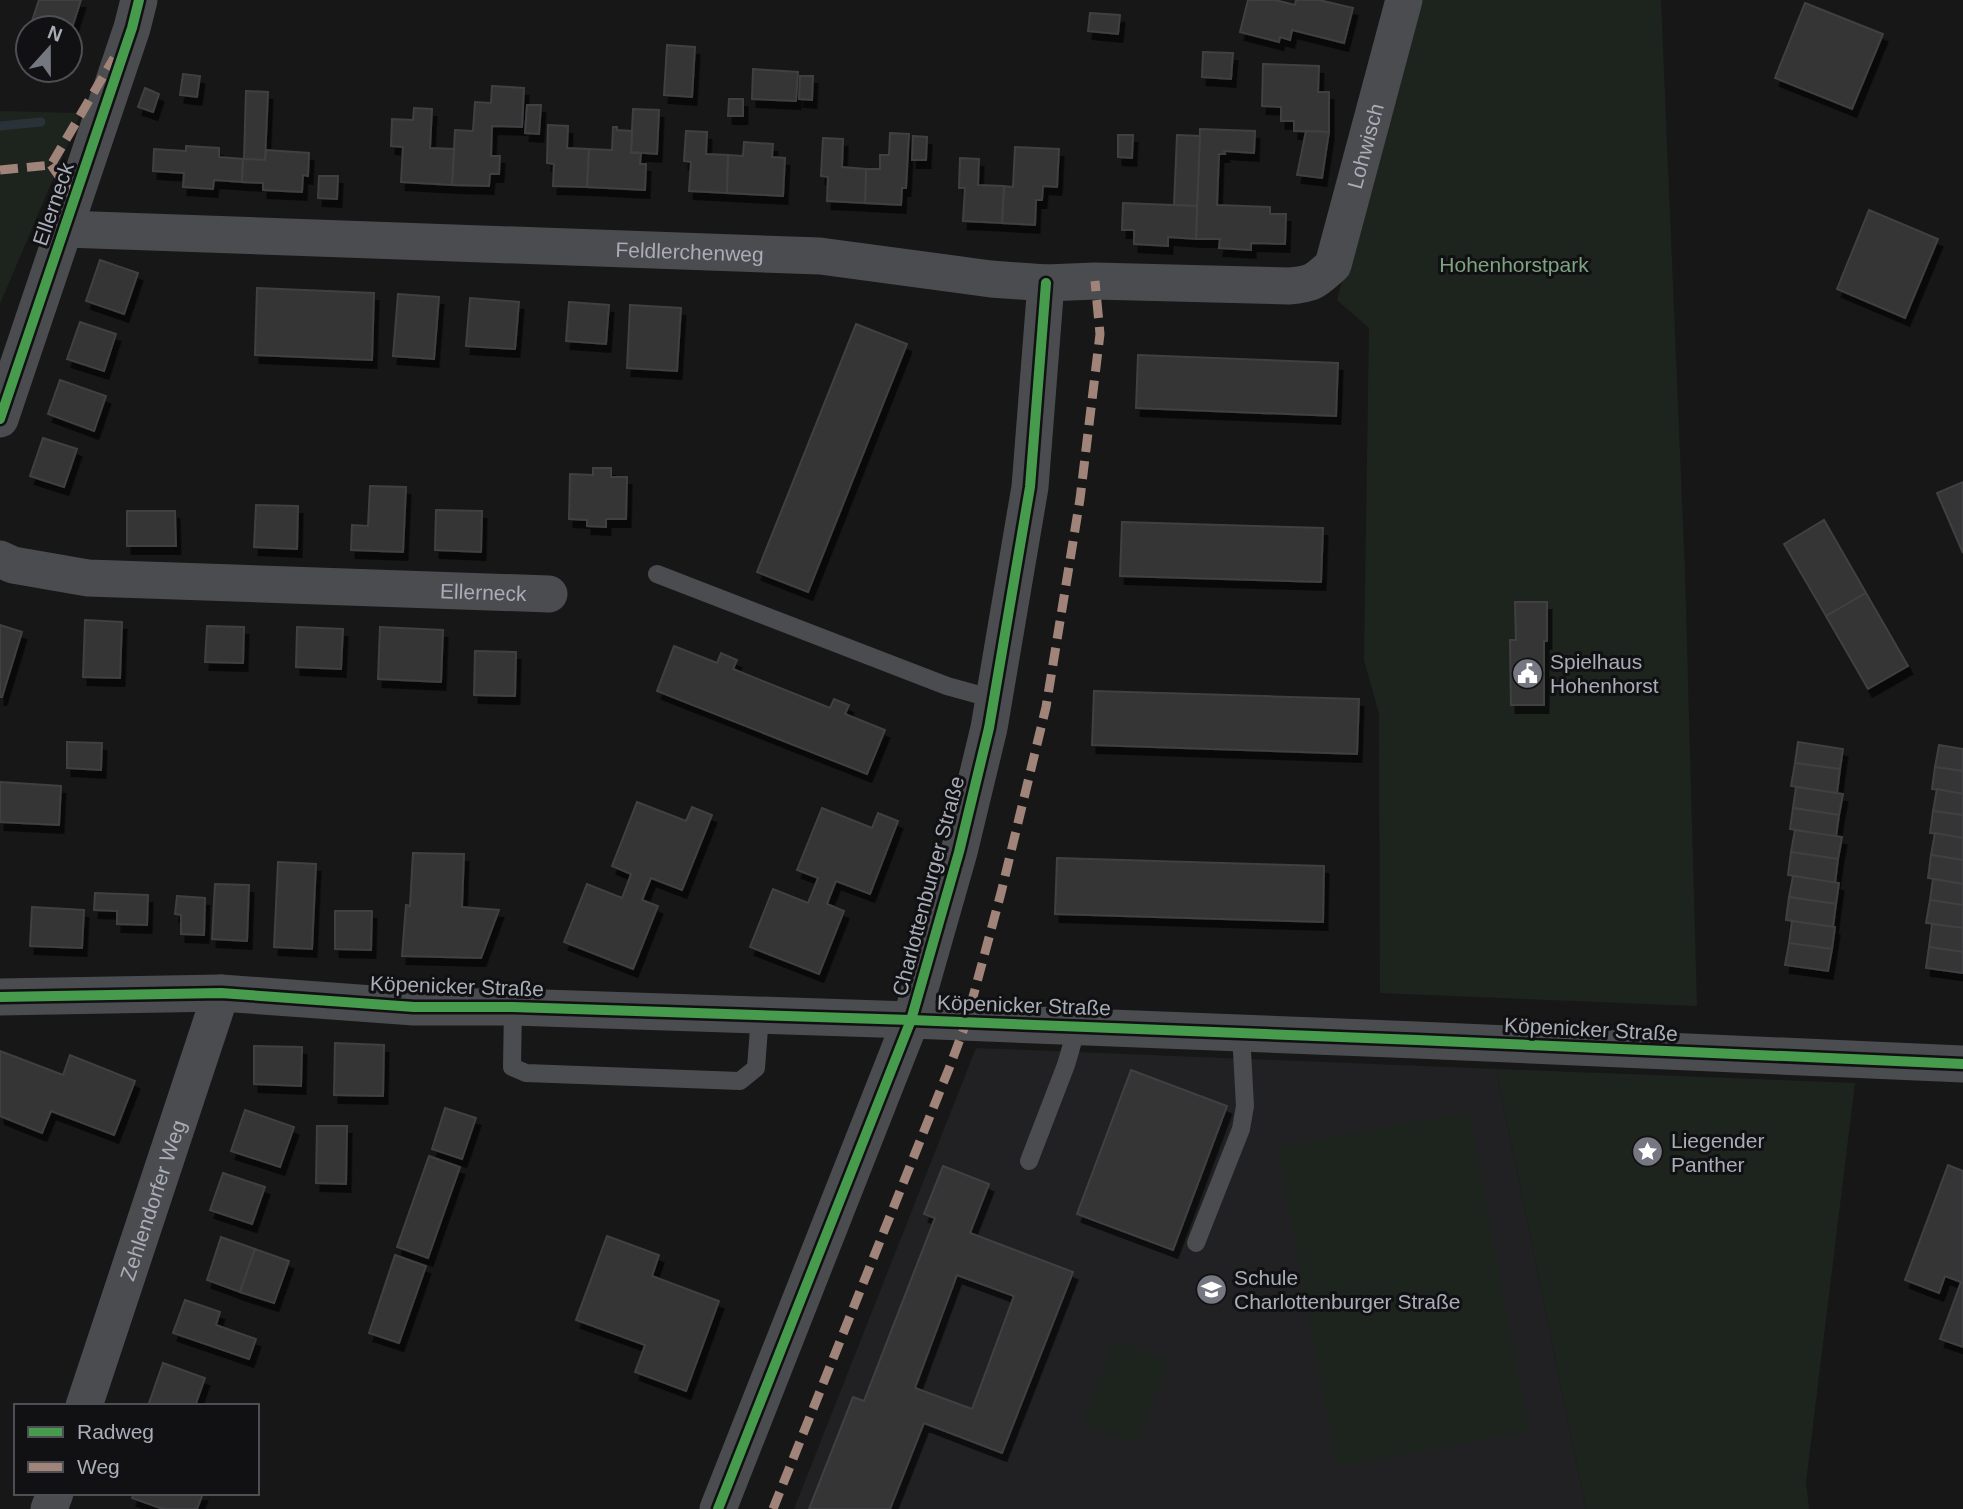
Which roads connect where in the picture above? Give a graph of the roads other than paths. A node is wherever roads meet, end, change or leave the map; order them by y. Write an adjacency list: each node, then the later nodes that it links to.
1 (139, 0): 3 (street, Ellerneck)
2 (1404, 0): 5 (street, Lohwisch)
3 (65, 229): 4 (street, Feldlerchenweg); 6 (street, Ellerneck)
4 (1046, 283): 5 (street, Feldlerchenweg); 10 (street, Charlottenburger Straße)
5 (1313, 283)
6 (0, 419)
7 (0, 559): 9 (street, Ellerneck)
8 (657, 574): 10 (lane)
9 (549, 594)
10 (994, 699): 15 (street, Charlottenburger Straße)
11 (221, 993): 12 (street, Köpenicker Straße); 13 (street, Köpenicker Straße); 21 (street, Zehlendorfer Weg)
12 (0, 997)
13 (513, 1007): 14 (street, Köpenicker Straße); 14 (lane)
14 (760, 1016): 15 (street, Köpenicker Straße)
15 (911, 1020): 16 (street, Köpenicker Straße); 22 (street, Charlottenburger Straße)
16 (1077, 1027): 17 (street, Köpenicker Straße); 19 (lane)
17 (1241, 1033): 18 (street, Köpenicker Straße); 20 (lane)
18 (1963, 1064)
19 (1029, 1161)
20 (1196, 1243)
21 (85, 1404)
22 (718, 1509)

